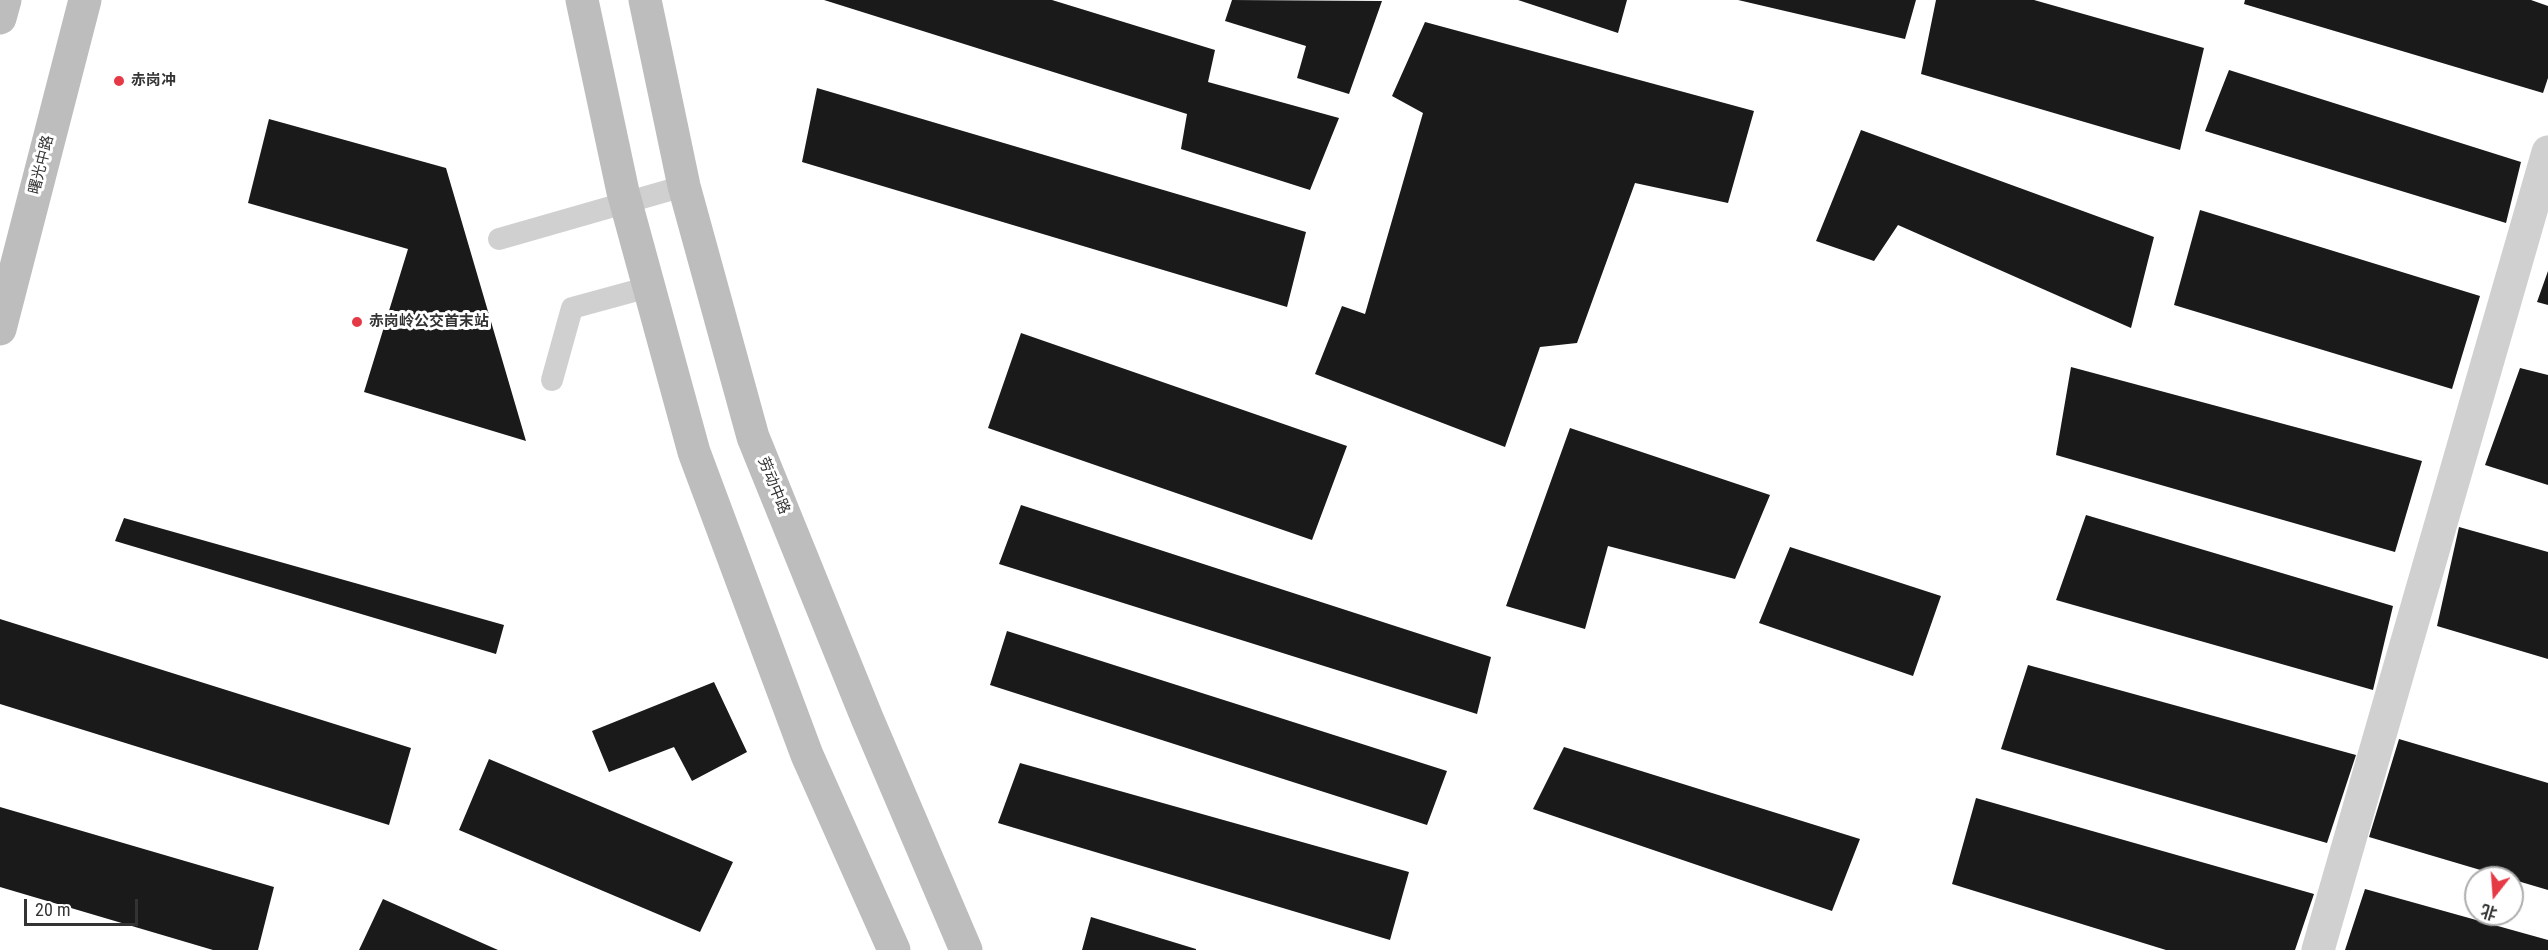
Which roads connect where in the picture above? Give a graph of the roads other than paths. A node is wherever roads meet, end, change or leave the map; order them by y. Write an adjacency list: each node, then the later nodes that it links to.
1 (5, 0): 5 (main road)
2 (85, 0): 11 (main road, 曙光中路)
3 (582, 0): 8 (main road)
4 (645, 0): 7 (main road, 劳动中路)
5 (0, 18)
6 (2548, 152): 15 (street)
7 (684, 186): 8 (lane); 14 (main road, 劳动中路)
8 (626, 202): 9 (lane); 10 (main road)
9 (499, 239)
10 (649, 287): 12 (lane); 13 (main road)
11 (0, 329)
12 (552, 380)
13 (894, 950)
14 (966, 950)
15 (2318, 950)

